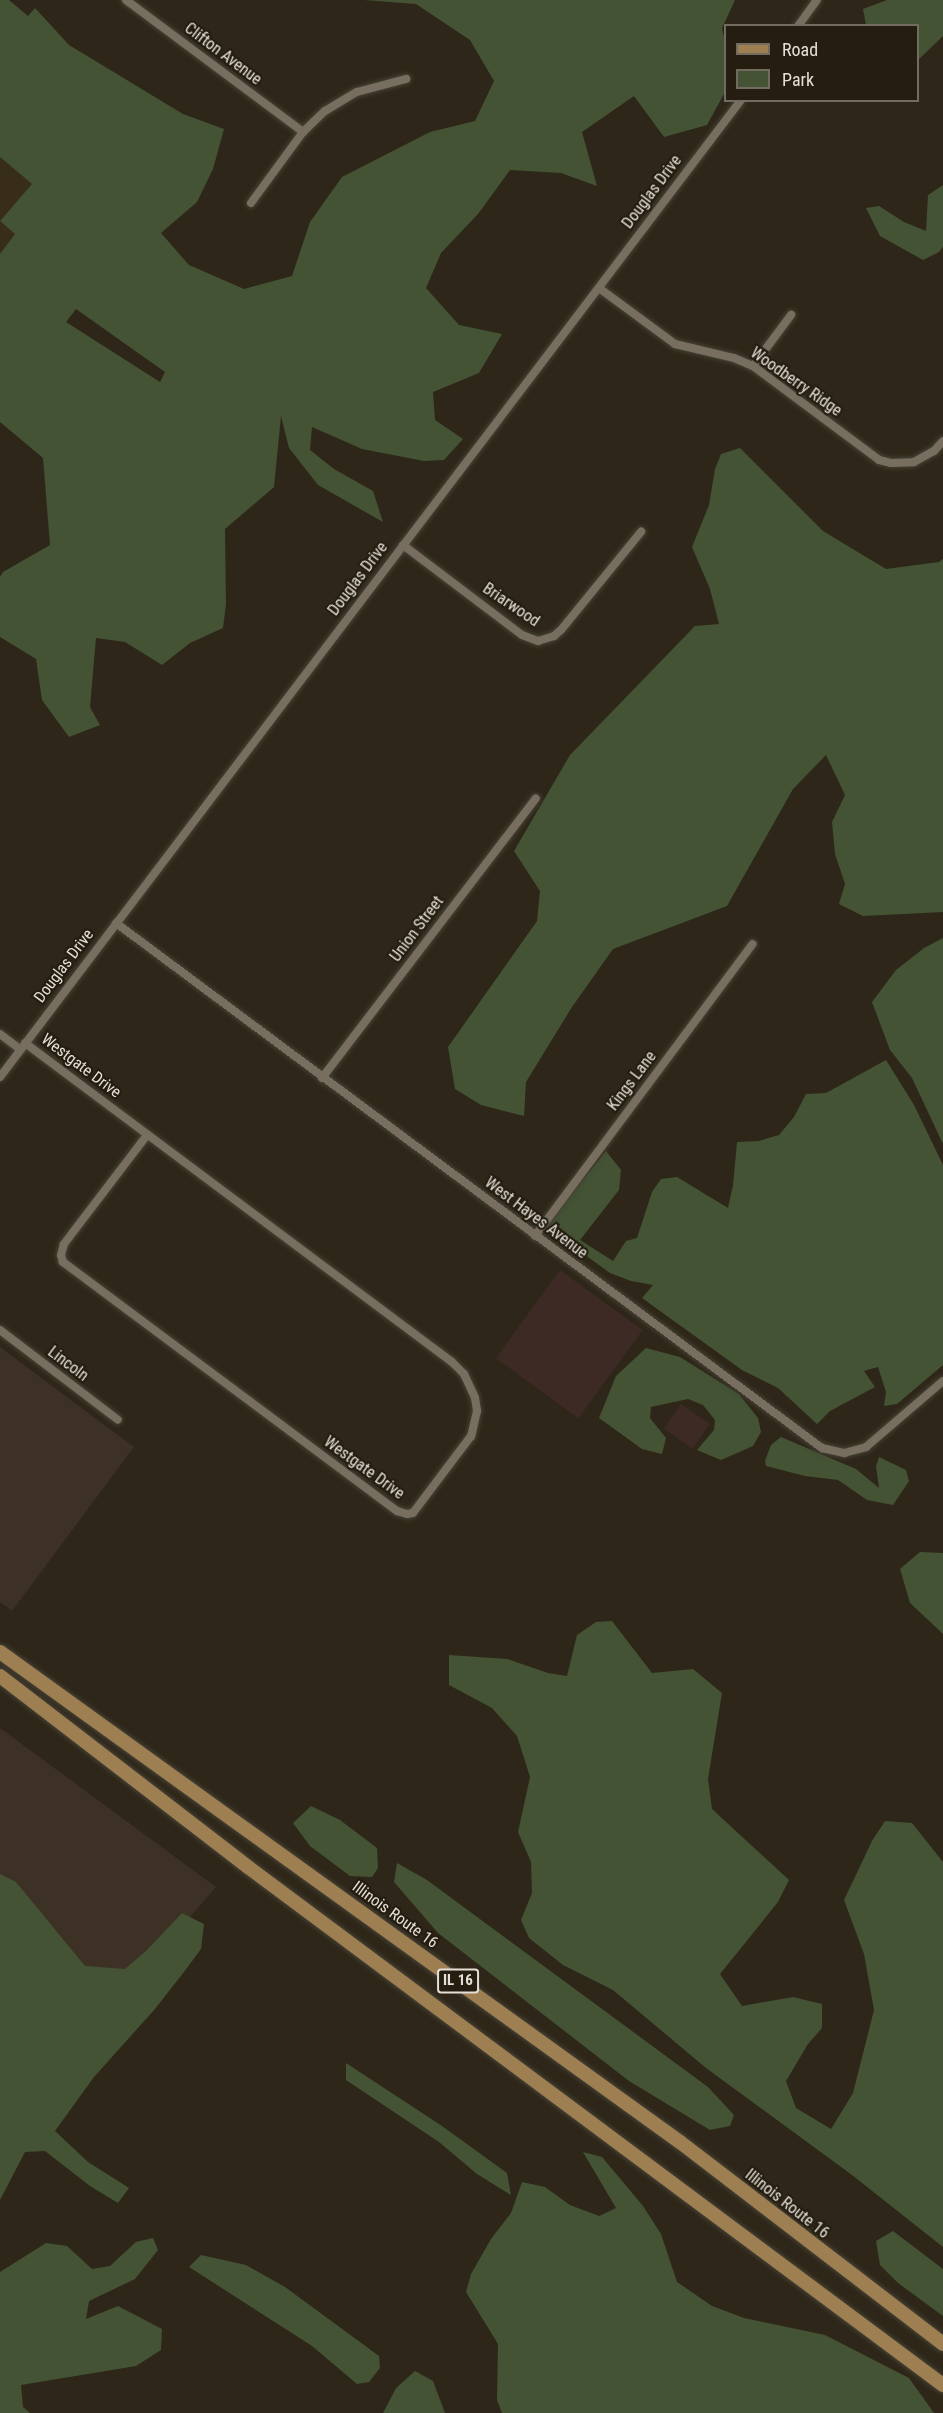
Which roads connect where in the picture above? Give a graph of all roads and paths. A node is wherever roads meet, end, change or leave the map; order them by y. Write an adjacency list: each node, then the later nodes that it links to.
1 (126, 0): 6 (street, Clifton Avenue)
2 (817, 0): 3 (street)
3 (799, 24)
4 (406, 78): 6 (street)
5 (739, 102): 8 (street, Douglas Drive)
6 (303, 132): 7 (street)
7 (250, 202)
8 (599, 288): 10 (street, Woodberry Ridge); 13 (street, Douglas Drive)
9 (791, 315): 10 (street)
10 (753, 366): 11 (street, Woodberry Ridge)
11 (943, 441)
12 (641, 532): 13 (street, Briarwood)
13 (403, 545): 15 (street, Douglas Drive)
14 (536, 798): 20 (street, Union Street)
15 (116, 923): 18 (street, Douglas Drive); 20 (street, West Hayes Avenue)
16 (753, 944): 22 (street, Kings Lane)
17 (0, 1034): 18 (street, Westgate Drive)
18 (22, 1046): 19 (street, Douglas Drive); 21 (street, Westgate Drive)
19 (0, 1077)
20 (322, 1078): 22 (street, West Hayes Avenue)
21 (147, 1135): 21 (street, Westgate Drive)
22 (535, 1236): 24 (street, West Hayes Avenue)
23 (0, 1330): 25 (street, Lincoln)
24 (943, 1381)
25 (118, 1420)
26 (0, 1652): 28 (main road, Illinois Route 16 / IL 16)
27 (0, 1676): 29 (main road, IL 16)
28 (943, 2344)
29 (943, 2385)

